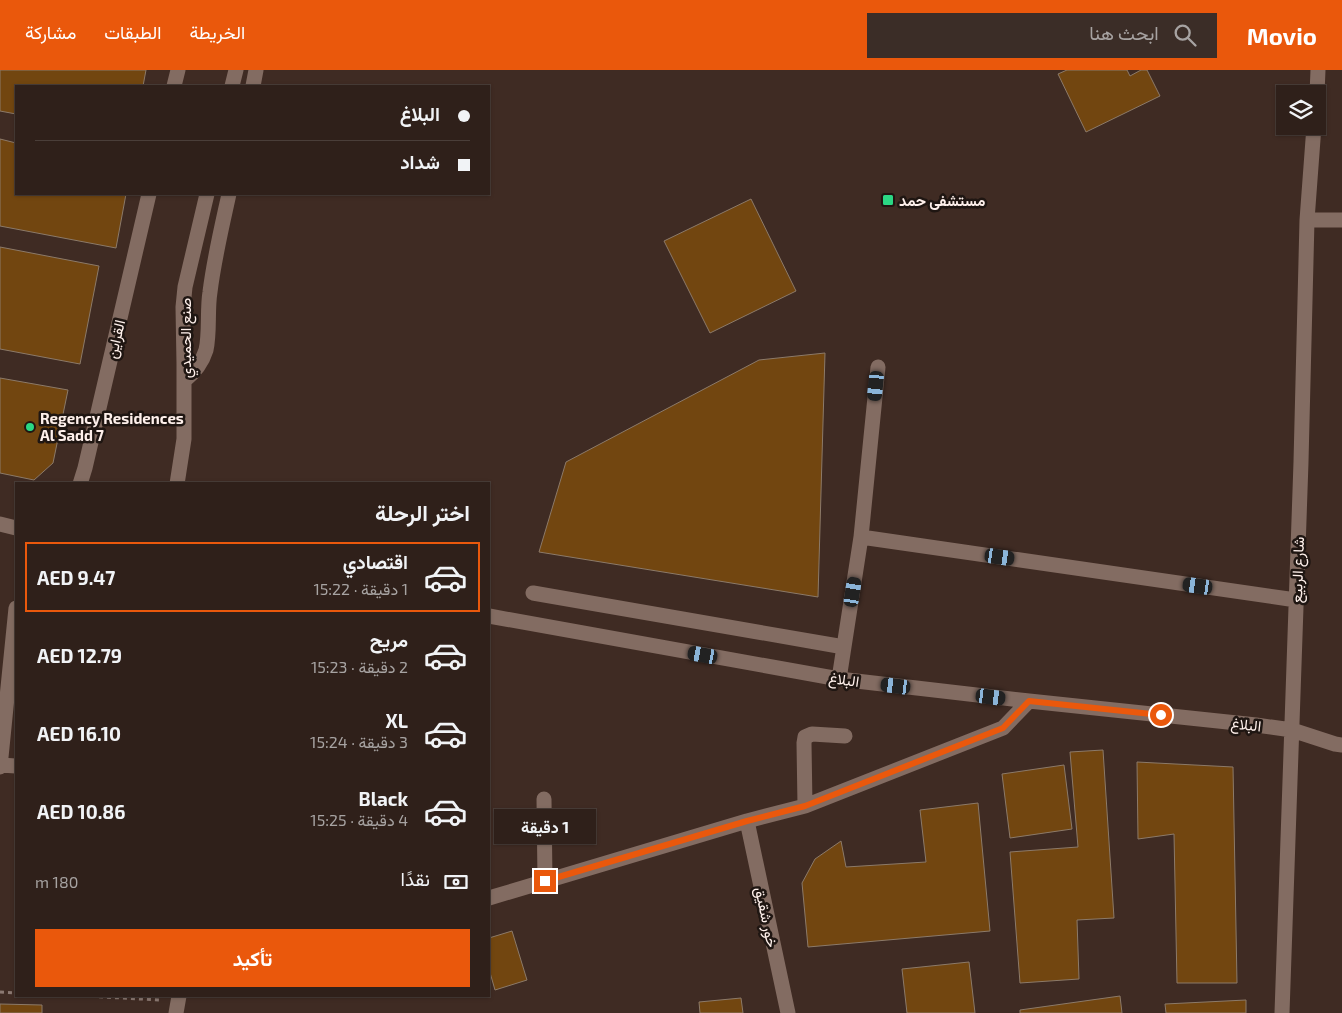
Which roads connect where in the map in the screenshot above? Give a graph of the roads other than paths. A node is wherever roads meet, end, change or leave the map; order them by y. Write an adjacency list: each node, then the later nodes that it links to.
1 (178, 70): 5 (street)
2 (236, 70): 6 (street)
3 (256, 70): 7 (street)
4 (1318, 70): 8 (street)
5 (174, 85)
6 (232, 85)
7 (253, 85)
8 (1317, 85)
9 (1313, 135): 13 (street, شارع الربيع)
10 (149, 195): 17 (street, القراين)
11 (207, 195): 16 (street, صنع الحميدي)
12 (230, 195): 16 (street)
13 (1307, 220): 14 (street); 23 (street, شارع الربيع)
14 (1342, 220)
15 (878, 367): 21 (street)
16 (184, 381): 18 (street, صنع الحميدي)
17 (81, 482)
18 (177, 482)
19 (0, 524): 20 (street)
20 (15, 528)
21 (861, 537): 23 (street); 26 (street)
22 (533, 593): 26 (street)
23 (1296, 600): 29 (street, شارع الربيع)
24 (490, 616): 27 (street, البلاغ)
25 (15, 618): 32 (street)
26 (844, 647): 27 (street)
27 (840, 679): 28 (street, البلاغ)
28 (1029, 701): 29 (street, البلاغ); 35 (street)
29 (1292, 730): 31 (street, البلاغ); 40 (street, شارع الربيع)
30 (845, 736): 35 (street)
31 (1342, 745)
32 (0, 766): 33 (street)
33 (15, 766)
34 (544, 799): 37 (street)
35 (805, 806): 36 (street)
36 (747, 821): 37 (street); 39 (street, خور شقيق)
37 (545, 881): 38 (street)
38 (490, 898)
39 (788, 1013)
40 (1282, 1013)

